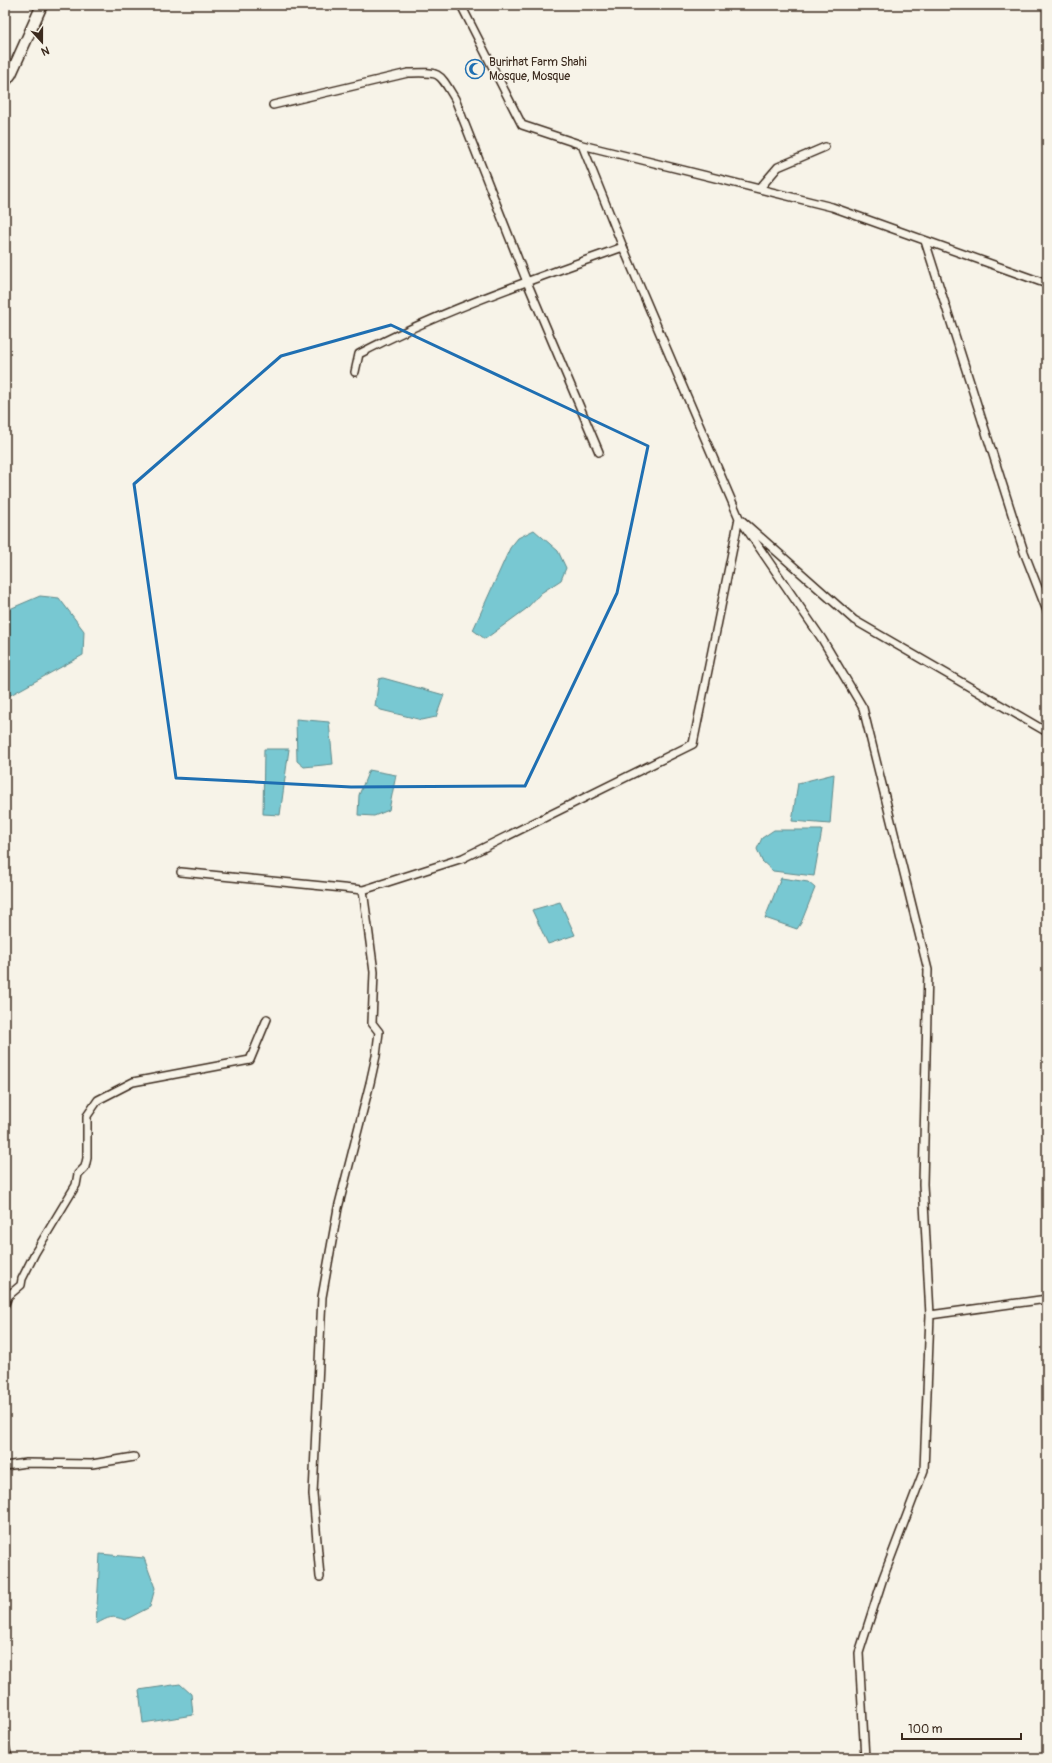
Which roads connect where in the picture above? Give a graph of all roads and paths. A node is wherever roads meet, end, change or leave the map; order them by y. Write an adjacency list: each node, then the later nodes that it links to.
1 (42, 5): 3 (main road)
2 (461, 5): 5 (street)
3 (5, 82)
4 (273, 105): 10 (street)
5 (582, 145): 7 (street); 9 (street)
6 (825, 147): 7 (street)
7 (760, 188): 8 (street)
8 (925, 241): 11 (street); 15 (street)
9 (623, 247): 10 (street); 14 (street)
10 (527, 282): 12 (street); 13 (street)
11 (1047, 284)
12 (355, 372)
13 (599, 452)
14 (739, 518): 16 (street); 18 (street); 22 (street)
15 (1047, 611)
16 (1047, 732)
17 (181, 872): 18 (street)
18 (363, 890): 25 (street)
19 (267, 1019): 21 (street)
20 (1047, 1299): 22 (street)
21 (5, 1304)
22 (930, 1315): 28 (street)
23 (134, 1456): 24 (street)
24 (5, 1466)
25 (320, 1577)
26 (5, 1746): 27 (street)
27 (8, 1758)
28 (865, 1758)

